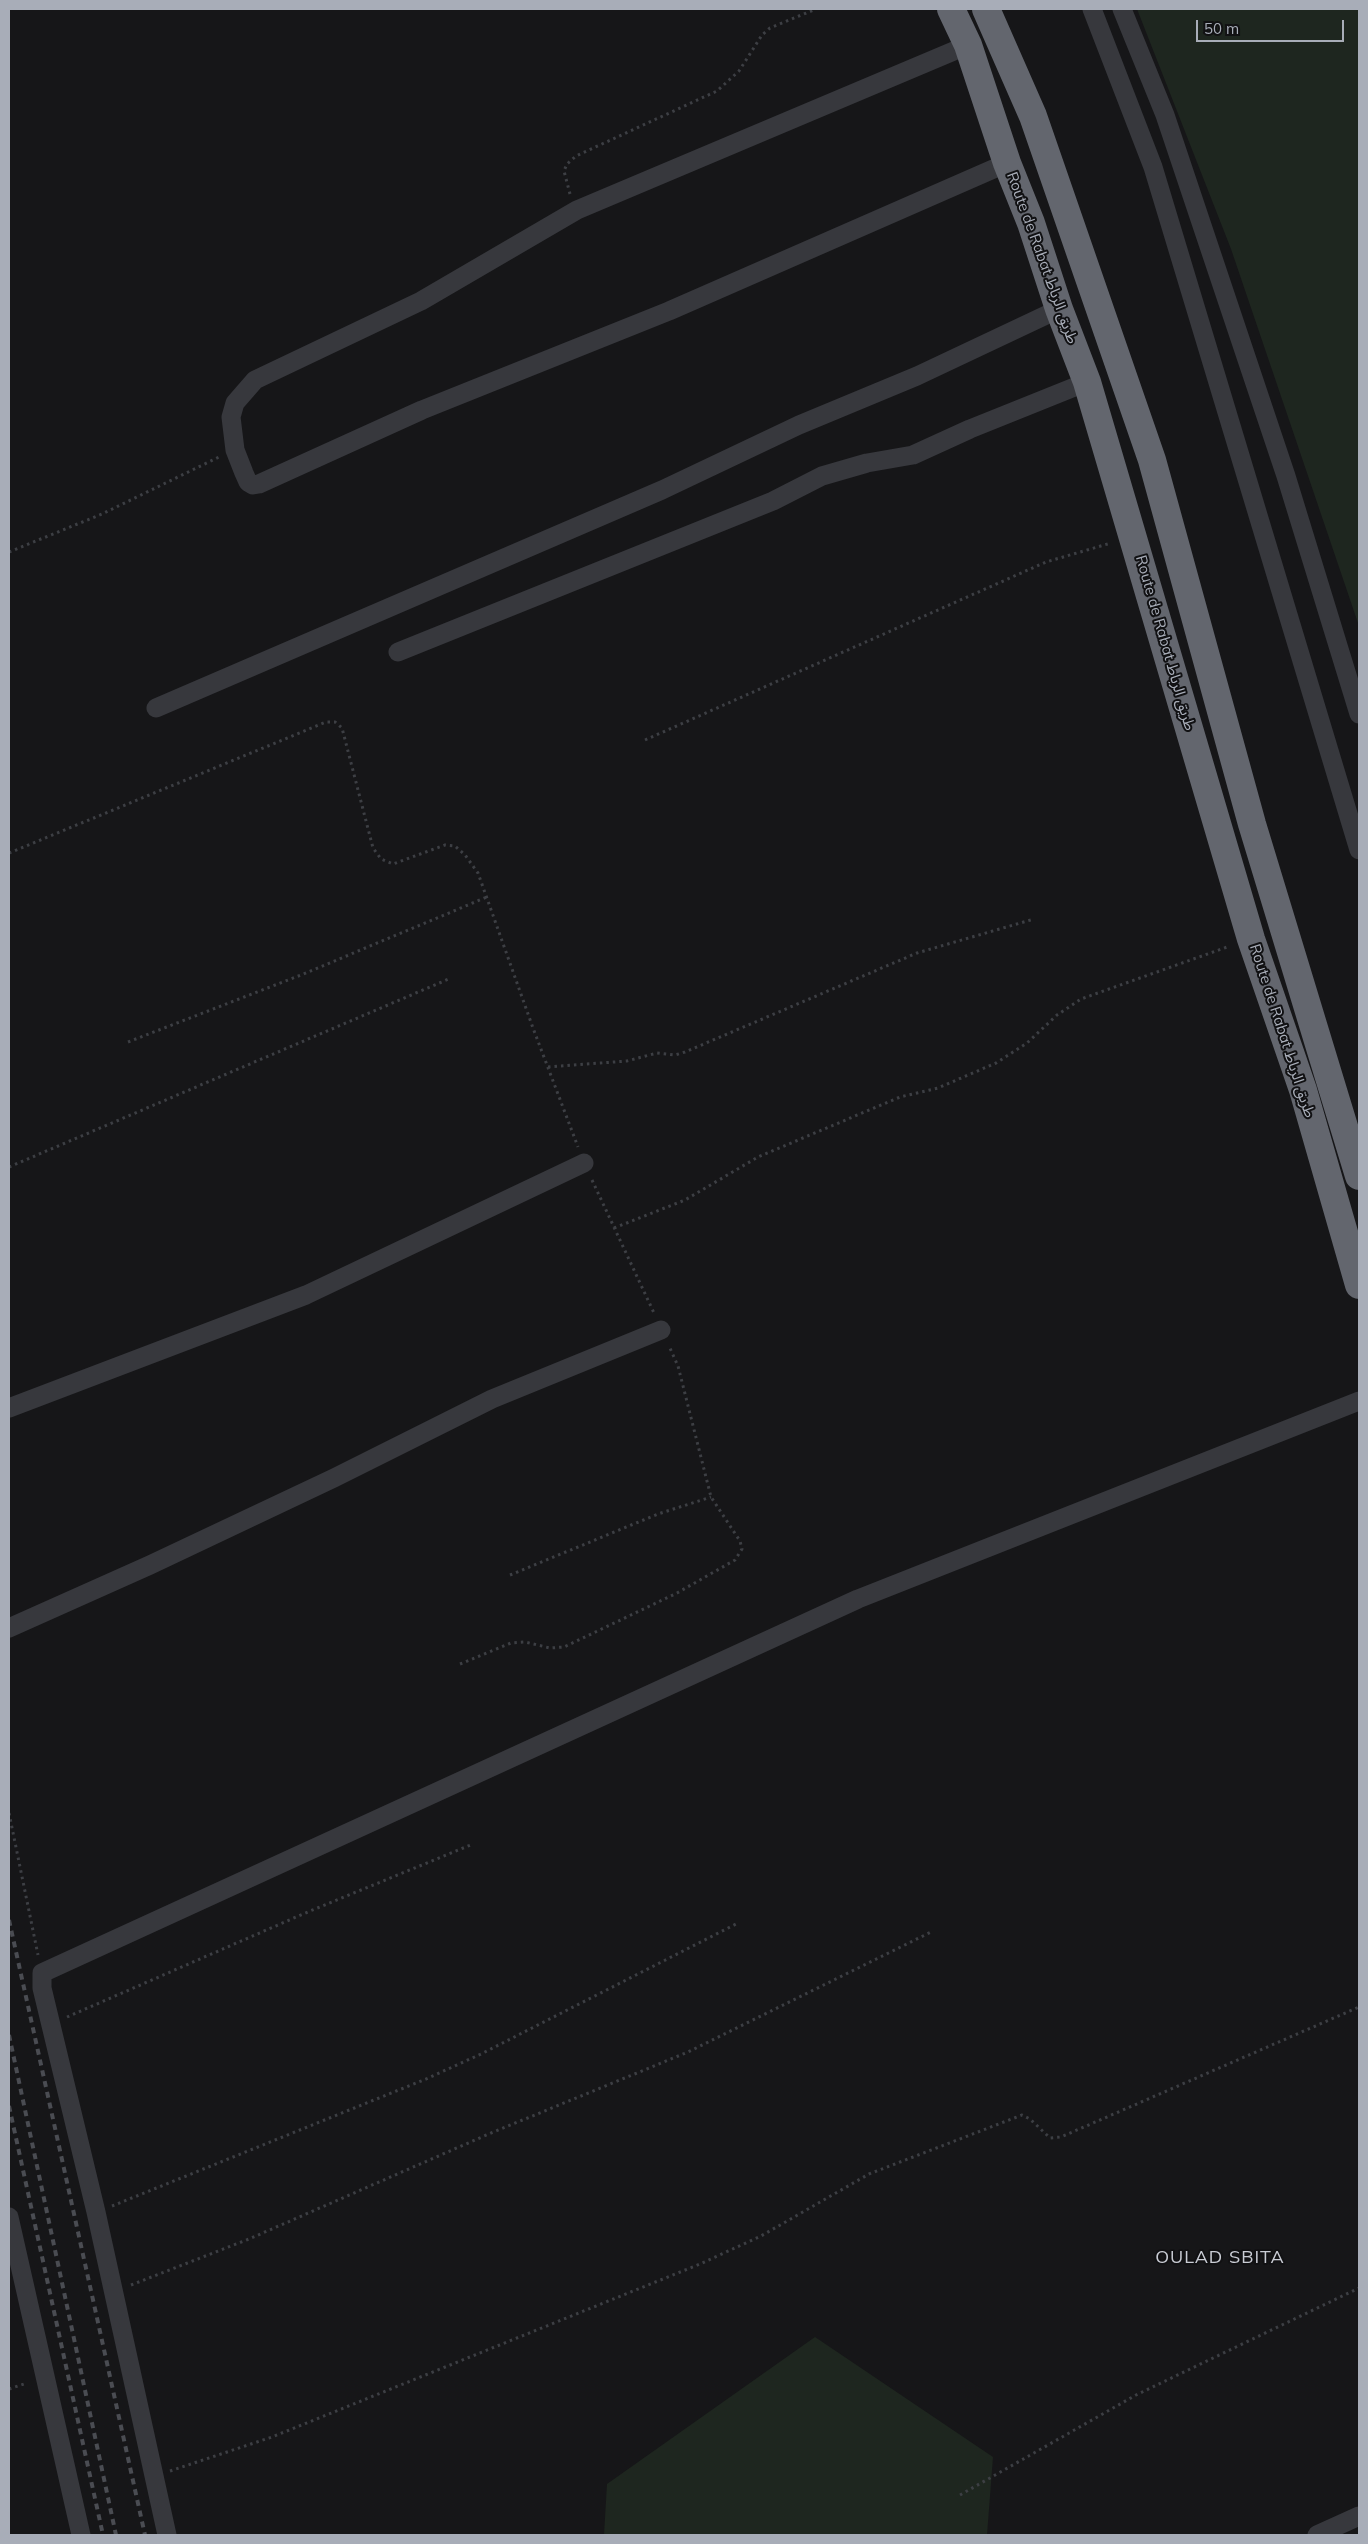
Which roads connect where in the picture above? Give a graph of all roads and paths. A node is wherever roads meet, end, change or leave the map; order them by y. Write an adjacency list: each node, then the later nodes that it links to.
1 (816, 9): 9 (path)
2 (951, 9): 6 (highway, Route de Rabat طريق الرباط)
3 (986, 9): 7 (highway, Route de Rabat طريق الرباط)
4 (1092, 9): 19 (street)
5 (1122, 9): 17 (street)
6 (968, 45): 8 (highway, Route de Rabat طريق الرباط); 9 (street)
7 (1045, 150): 8 (highway); 29 (highway, Route de Rabat طريق الرباط)
8 (1007, 163): 10 (highway, Route de Rabat طريق الرباط); 12 (street)
9 (576, 210): 12 (street)
10 (1060, 309): 11 (highway, Route de Rabat طريق الرباط); 16 (street)
11 (1087, 382): 13 (highway, Route de Rabat طريق الرباط); 15 (street)
12 (235, 450): 14 (path)
13 (1134, 536): 18 (path); 23 (highway, Route de Rabat طريق الرباط)
14 (9, 552)
15 (398, 652)
16 (156, 708)
17 (1359, 714)
18 (645, 740)
19 (1359, 850)
20 (9, 853): 21 (path)
21 (487, 897): 25 (path); 26 (path)
22 (1034, 919): 26 (path)
23 (1251, 939): 30 (path); 31 (highway, Route de Rabat طريق الرباط)
24 (450, 978): 28 (path)
25 (128, 1042)
26 (548, 1067): 27 (path)
27 (584, 1163): 30 (path); 34 (street)
28 (9, 1166)
29 (1359, 1176)
30 (614, 1228): 32 (path)
31 (1359, 1285)
32 (661, 1330): 35 (path); 37 (street)
33 (1359, 1401): 43 (street)
34 (9, 1408)
35 (711, 1497): 36 (path); 38 (path)
36 (510, 1575)
37 (9, 1628)
38 (460, 1664)
39 (9, 1813): 43 (path)
40 (473, 1844): 45 (path)
41 (736, 1924): 46 (path)
42 (931, 1932): 49 (path)
43 (42, 1973): 45 (street)
44 (1359, 2007): 50 (path)
45 (51, 2024): 46 (street)
46 (96, 2212): 49 (street)
47 (9, 2217): 53 (street)
48 (1359, 2288): 51 (path)
49 (113, 2292): 50 (street)
50 (154, 2476): 54 (street)
51 (960, 2495)
52 (1359, 2516): 55 (street)
53 (81, 2535)
54 (167, 2535)
55 (1317, 2535)

